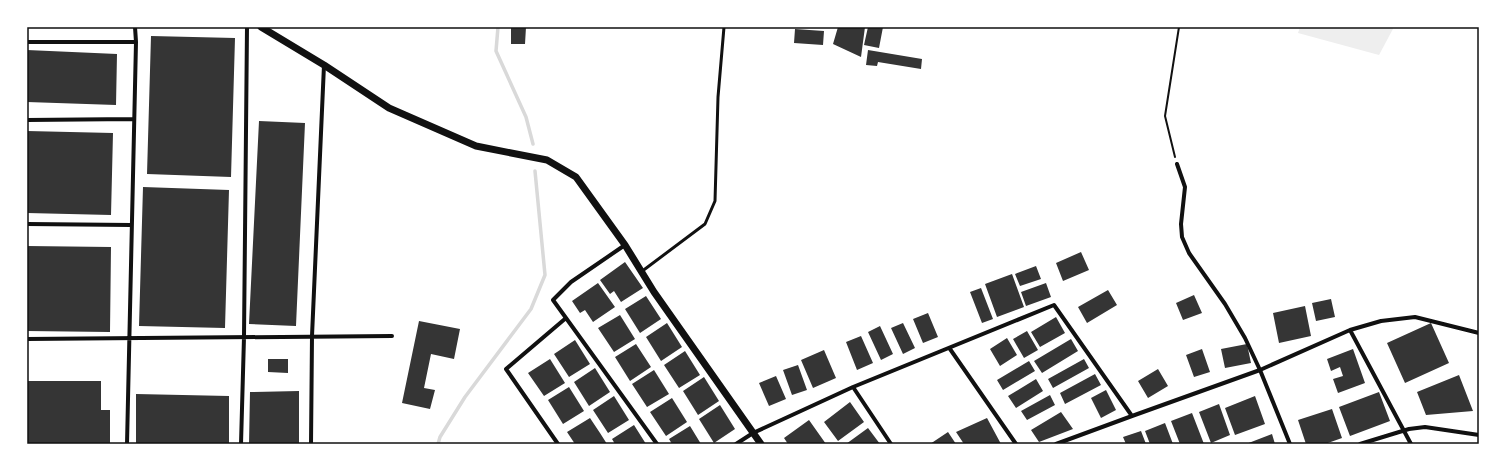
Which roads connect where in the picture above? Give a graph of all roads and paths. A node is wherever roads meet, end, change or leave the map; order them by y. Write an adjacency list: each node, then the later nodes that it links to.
1 (135, 27): 7 (street)
2 (247, 27): 19 (street)
3 (261, 27): 8 (street)
4 (724, 27): 15 (lane)
5 (1179, 27): 11 (path)
6 (27, 42): 7 (street)
7 (136, 42): 9 (street)
8 (324, 65): 14 (street); 20 (street)
9 (134, 119): 10 (street); 13 (street)
10 (27, 120)
11 (1177, 164): 25 (street)
12 (27, 224): 13 (street)
13 (132, 225): 22 (street)
14 (625, 245): 15 (street); 16 (street)
15 (641, 272): 29 (street)
16 (566, 318): 34 (street); 35 (street)
17 (1350, 330): 18 (street); 25 (street); 28 (street)
18 (1479, 333)
19 (244, 336): 20 (street); 22 (street); 32 (street)
20 (312, 336): 21 (street); 33 (street)
21 (392, 336)
22 (130, 338): 23 (street); 31 (street)
23 (27, 339)
24 (950, 349): 26 (street); 27 (street); 39 (street)
25 (1260, 370): 27 (street); 41 (street)
26 (853, 387): 29 (street); 38 (street)
27 (1132, 416): 40 (street)
28 (1404, 431): 30 (street); 42 (street); 43 (street)
29 (753, 433): 36 (street); 37 (street)
30 (1479, 435)
31 (127, 444)
32 (241, 444)
33 (311, 444)
34 (558, 444)
35 (657, 444)
36 (736, 444)
37 (761, 444)
38 (891, 444)
39 (1016, 444)
40 (1056, 444)
41 (1290, 444)
42 (1360, 444)
43 (1411, 444)

